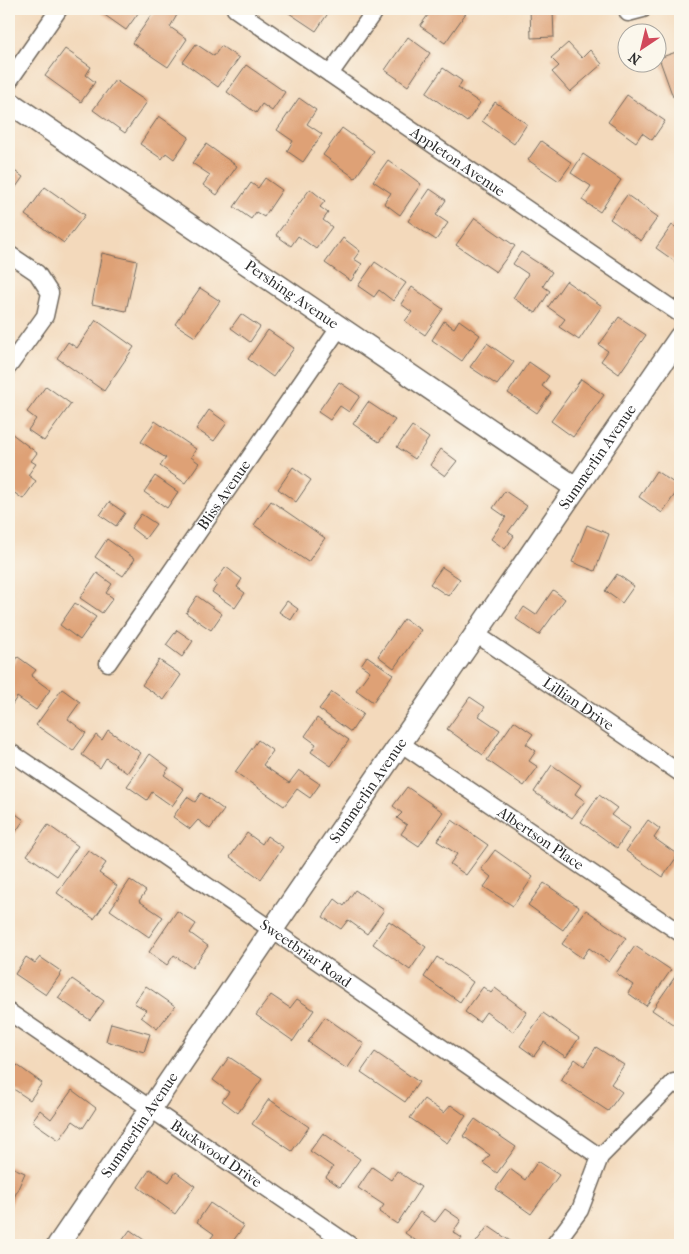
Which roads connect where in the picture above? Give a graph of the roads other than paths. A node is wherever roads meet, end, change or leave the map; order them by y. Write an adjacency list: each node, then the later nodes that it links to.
1 (59, 9): 5 (street)
2 (235, 9): 4 (street, Appleton Avenue)
3 (376, 9): 4 (street)
4 (330, 74): 8 (street, Appleton Avenue)
5 (9, 81)
6 (9, 102): 9 (street, Pershing Avenue)
7 (9, 254): 11 (street)
8 (680, 314)
9 (339, 328): 12 (street, Pershing Avenue); 14 (street, Bliss Avenue)
10 (680, 337): 12 (street, Summerlin Avenue)
11 (9, 366)
12 (576, 488): 13 (street, Summerlin Avenue)
13 (476, 634): 15 (street, Summerlin Avenue); 17 (street, Lillian Drive)
14 (108, 663)
15 (400, 743): 18 (street, Summerlin Avenue); 19 (street, Albertson Place)
16 (9, 751): 18 (street, Sweetbriar Road)
17 (680, 773)
18 (272, 930): 22 (street, Summerlin Avenue); 23 (street, Sweetbriar Road)
19 (680, 933)
20 (9, 1012): 22 (street, Buckwood Drive)
21 (677, 1084): 23 (street)
22 (150, 1108): 24 (street, Summerlin Avenue); 25 (street, Buckwood Drive)
23 (600, 1157): 26 (street)
24 (58, 1245)
25 (350, 1245)
26 (554, 1245)

